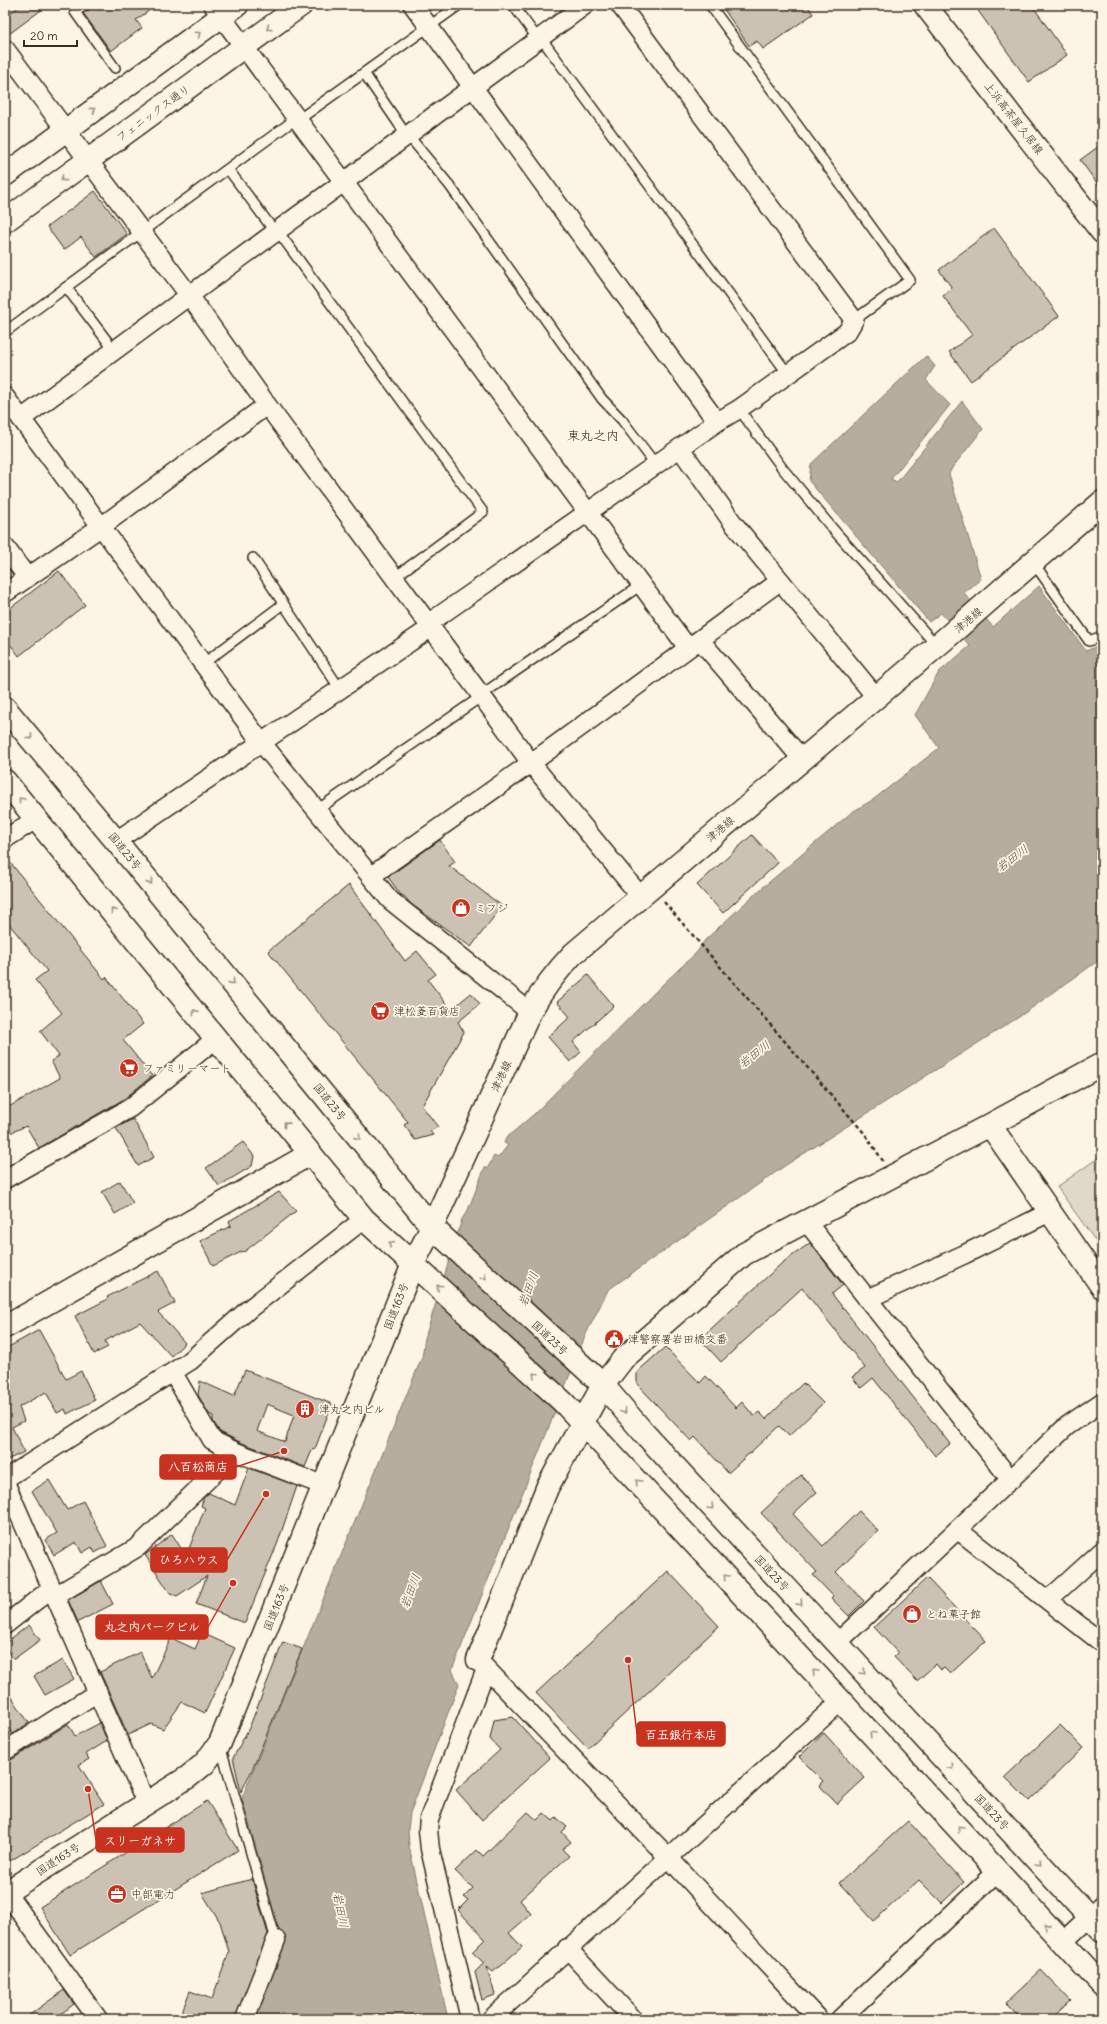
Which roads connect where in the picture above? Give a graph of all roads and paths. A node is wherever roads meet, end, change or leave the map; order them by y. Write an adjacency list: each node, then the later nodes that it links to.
1 (85, 5): 15 (lane)
2 (301, 5): 13 (main road, フェニックス通り, one-way to 13)
3 (413, 5): 11 (street)
4 (459, 5): 11 (lane)
5 (513, 5): 12 (lane)
6 (585, 5): 12 (street)
7 (620, 5): 31 (street)
8 (710, 5): 31 (lane)
9 (925, 5): 26 (main road, 上浜高茶屋久居線)
10 (224, 9): 13 (street); 19 (main road, one-way to 10)
11 (429, 27): 16 (lane); 17 (street)
12 (540, 39): 17 (street); 34 (lane)
13 (244, 47): 18 (street); 21 (main road, フェニックス通り)
14 (5, 49): 19 (street)
15 (115, 68)
16 (364, 73): 18 (lane); 20 (lane)
17 (473, 88): 20 (street); 39 (street)
18 (297, 119): 22 (lane); 24 (street)
19 (66, 130): 21 (street); 23 (main road)
20 (407, 135): 24 (street); 41 (lane)
21 (89, 160): 25 (main road, フェニックス通り, one-way to 25); 28 (street)
22 (228, 169): 27 (lane); 28 (lane)
23 (5, 175)
24 (343, 181): 27 (street); 43 (street)
25 (5, 222)
26 (1100, 224)
27 (276, 231): 30 (street); 49 (lane)
28 (142, 232): 29 (lane); 30 (street)
29 (66, 287): 32 (lane); 33 (lane)
30 (189, 295): 33 (street); 36 (street)
31 (854, 320): 34 (street)
32 (5, 332)
33 (114, 350): 38 (street)
34 (788, 374): 37 (street)
35 (5, 397): 38 (street)
36 (267, 405): 44 (street); 49 (street)
37 (739, 408): 39 (street); 56 (lane)
38 (21, 419): 44 (street)
39 (717, 422): 40 (street)
40 (680, 448): 41 (street); 50 (street)
41 (656, 465): 43 (street)
42 (1102, 502): 47 (main road, 津港線)
43 (588, 513): 51 (street); 54 (street)
44 (102, 526): 48 (street); 58 (street)
45 (5, 547): 48 (street)
46 (253, 558): 53 (lane)
47 (1030, 565): 55 (lane); 56 (main road, 津港線)
48 (27, 577): 52 (street)
49 (395, 577): 54 (street)
50 (780, 581): 57 (street); 61 (street)
51 (641, 585): 57 (street); 60 (lane)
52 (5, 593)
53 (283, 604): 58 (lane); 59 (lane)
54 (430, 625): 59 (street); 60 (street)
55 (1102, 636)
56 (941, 643): 61 (main road, 津港線)
57 (694, 644): 64 (street); 65 (street)
58 (204, 663): 63 (street)
59 (340, 689): 63 (street)
60 (482, 696): 65 (street); 67 (lane)
61 (876, 697): 64 (main road, 津港線)
62 (5, 708): 70 (main road, 国道23号, one-way to 70)
63 (262, 742): 67 (street); 70 (street)
64 (802, 759): 72 (main road, 津港線)
65 (531, 763): 71 (street); 72 (street)
66 (5, 781): 68 (main road, one-way to 66)
67 (317, 810): 71 (street)
68 (36, 818): 69 (street); 74 (main road, one-way to 68)
69 (5, 839)
70 (116, 840): 83 (main road, 国道23号, one-way to 83)
71 (371, 876): 73 (street)
72 (647, 892): 73 (main road, 津港線); 78 (path)
73 (530, 1012): 83 (main road, 津港線)
74 (216, 1038): 77 (main road, one-way to 74); 79 (street)
75 (1102, 1064): 76 (main road)
76 (990, 1125): 78 (main road); 80 (main road)
77 (310, 1154): 81 (main road); 87 (main road)
78 (893, 1176): 82 (main road)
79 (5, 1180)
80 (1050, 1212): 85 (main road); 86 (street)
81 (364, 1219): 84 (main road, one-way to 81); 88 (street)
82 (805, 1220): 86 (street); 89 (main road)
83 (439, 1234): 84 (main road, 国道163号); 89 (main road, 国道23号, one-way to 89)
84 (417, 1267): 91 (main road, one-way to 84); 94 (main road, 国道163号)
85 (1102, 1287)
86 (867, 1299): 93 (street)
87 (5, 1328)
88 (173, 1373): 92 (street); 95 (street)
89 (595, 1379): 91 (main road); 101 (main road, 国道23号, one-way to 101)
90 (1102, 1402): 93 (street)
91 (583, 1422): 103 (main road); 105 (main road, one-way to 91)
92 (236, 1452): 94 (street); 98 (street)
93 (1011, 1480): 96 (street)
94 (325, 1486): 106 (main road, 国道163号)
95 (6, 1487): 98 (street)
96 (958, 1530): 99 (street); 101 (street)
97 (1102, 1552): 99 (street)
98 (53, 1592): 100 (street); 104 (street)
99 (1048, 1600): 102 (street)
100 (5, 1625)
101 (837, 1643): 112 (main road, 国道23号, one-way to 112)
102 (1102, 1643)
103 (482, 1665): 109 (street); 119 (street)
104 (98, 1692): 107 (street); 108 (street)
105 (841, 1701): 109 (street); 110 (main road, one-way to 105)
106 (220, 1743): 108 (main road, 国道163号); 113 (lane)
107 (5, 1751)
108 (146, 1803): 111 (main road, 国道163号)
109 (668, 1857): 115 (street); 122 (street)
110 (998, 1871): 114 (main road, one-way to 110); 123 (street)
111 (5, 1893): 117 (street)
112 (1098, 1918): 114 (street)
113 (276, 1940): 118 (street)
114 (1062, 1943): 116 (main road)
115 (567, 1948): 120 (street); 121 (street)
116 (1102, 1985)
117 (98, 2019)
118 (245, 2019)
119 (470, 2019)
120 (491, 2019)
121 (633, 2019)
122 (818, 2019)
123 (840, 2019)

